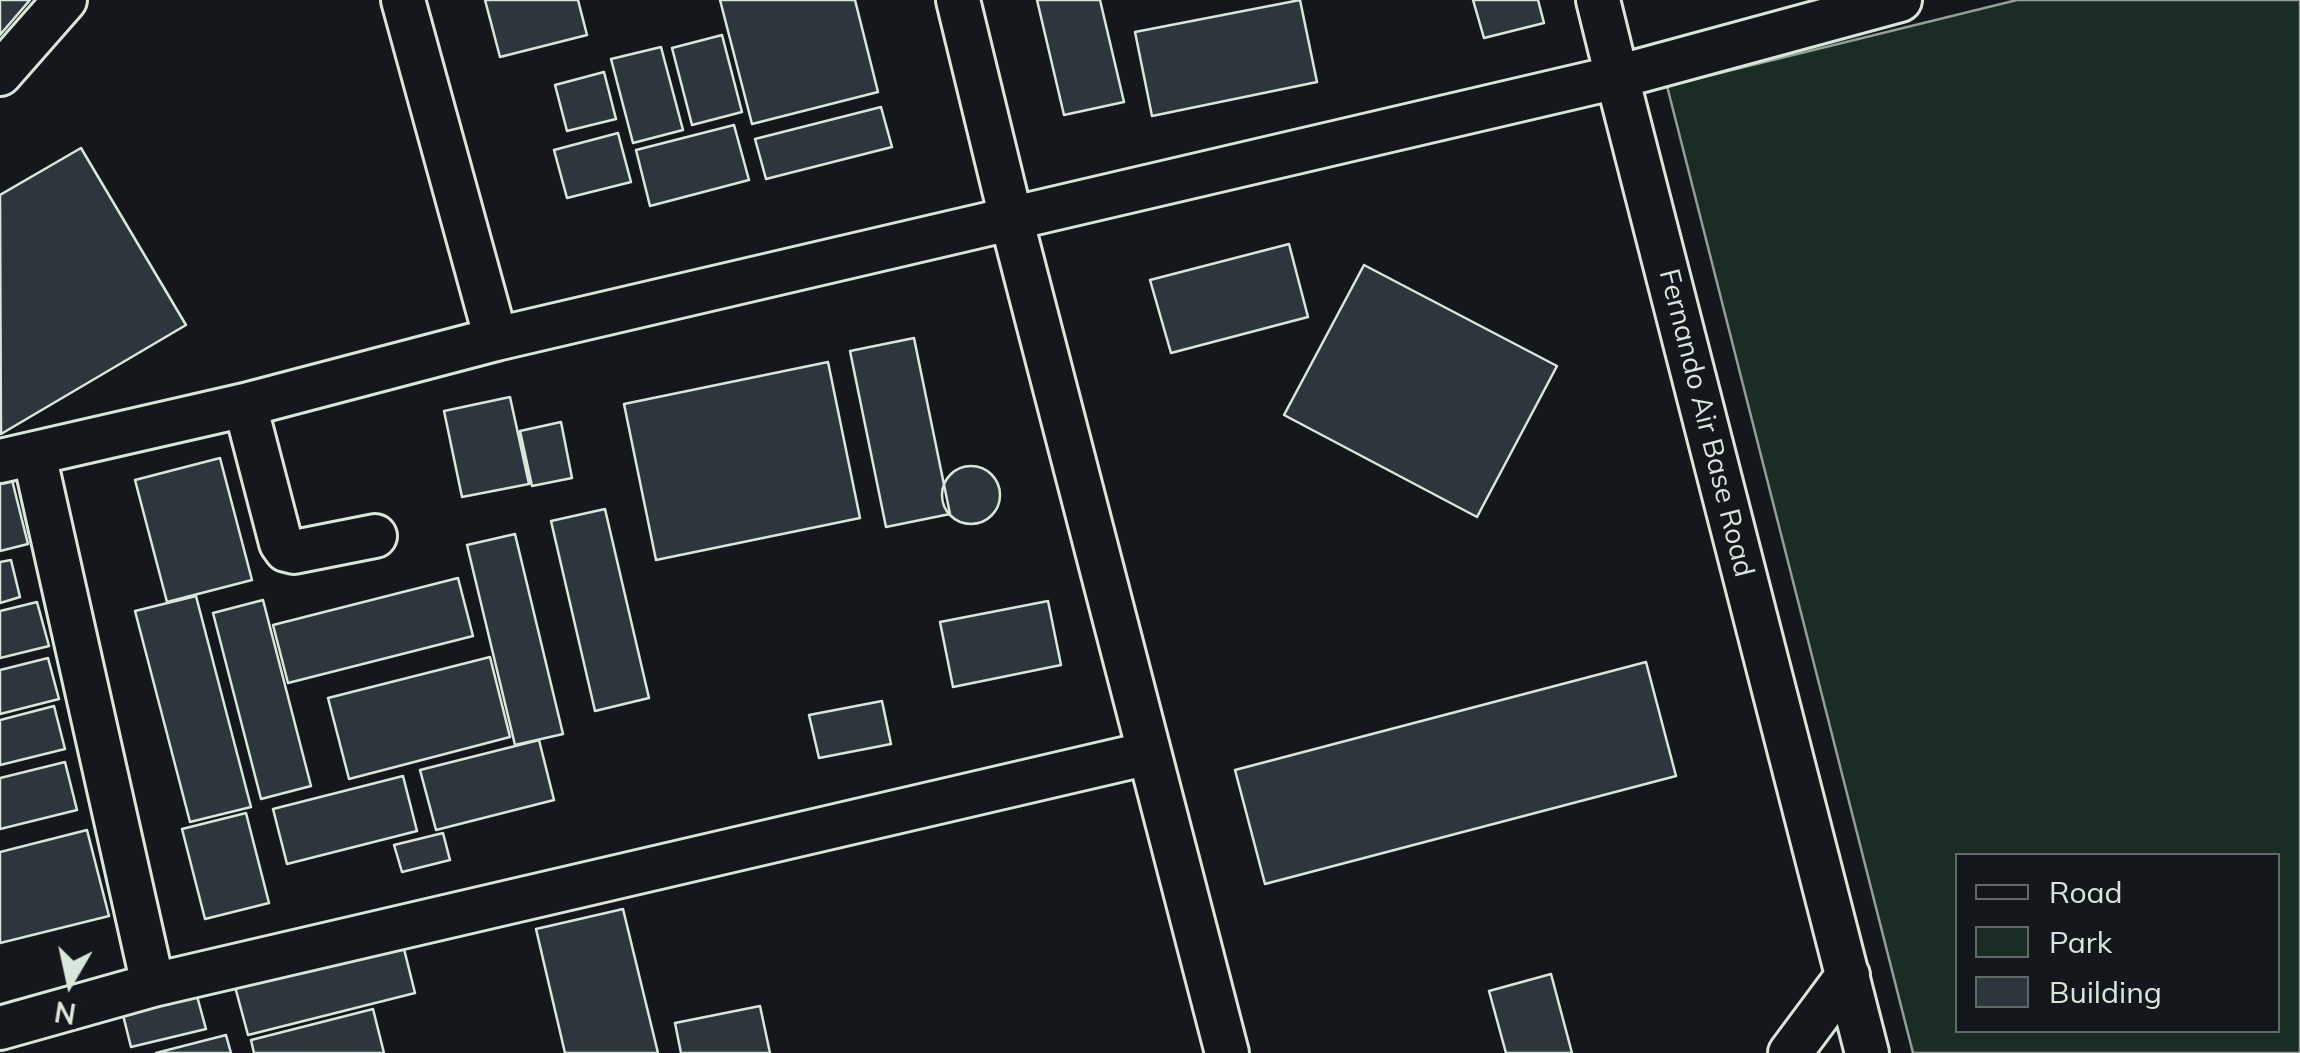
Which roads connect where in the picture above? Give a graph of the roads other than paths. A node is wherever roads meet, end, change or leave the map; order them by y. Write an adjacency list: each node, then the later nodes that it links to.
1 (64, 0): 6 (street)
2 (402, 0): 9 (street)
3 (958, 0): 8 (street)
4 (1598, 0): 7 (street, Fernando Air Base Road)
5 (1900, 0): 7 (street)
6 (0, 74)
7 (1617, 77): 8 (street); 14 (street, Fernando Air Base Road)
8 (1011, 218): 9 (street); 13 (street)
9 (496, 339): 10 (street)
10 (245, 404): 11 (street); 12 (street)
11 (17, 458): 15 (street)
12 (375, 536)
13 (1149, 753): 15 (street); 17 (street)
14 (1848, 975): 18 (street); 19 (street, Fernando Air Base Road)
15 (154, 986): 16 (street)
16 (8, 1035)
17 (1227, 1053)
18 (1790, 1053)
19 (1868, 1053)

